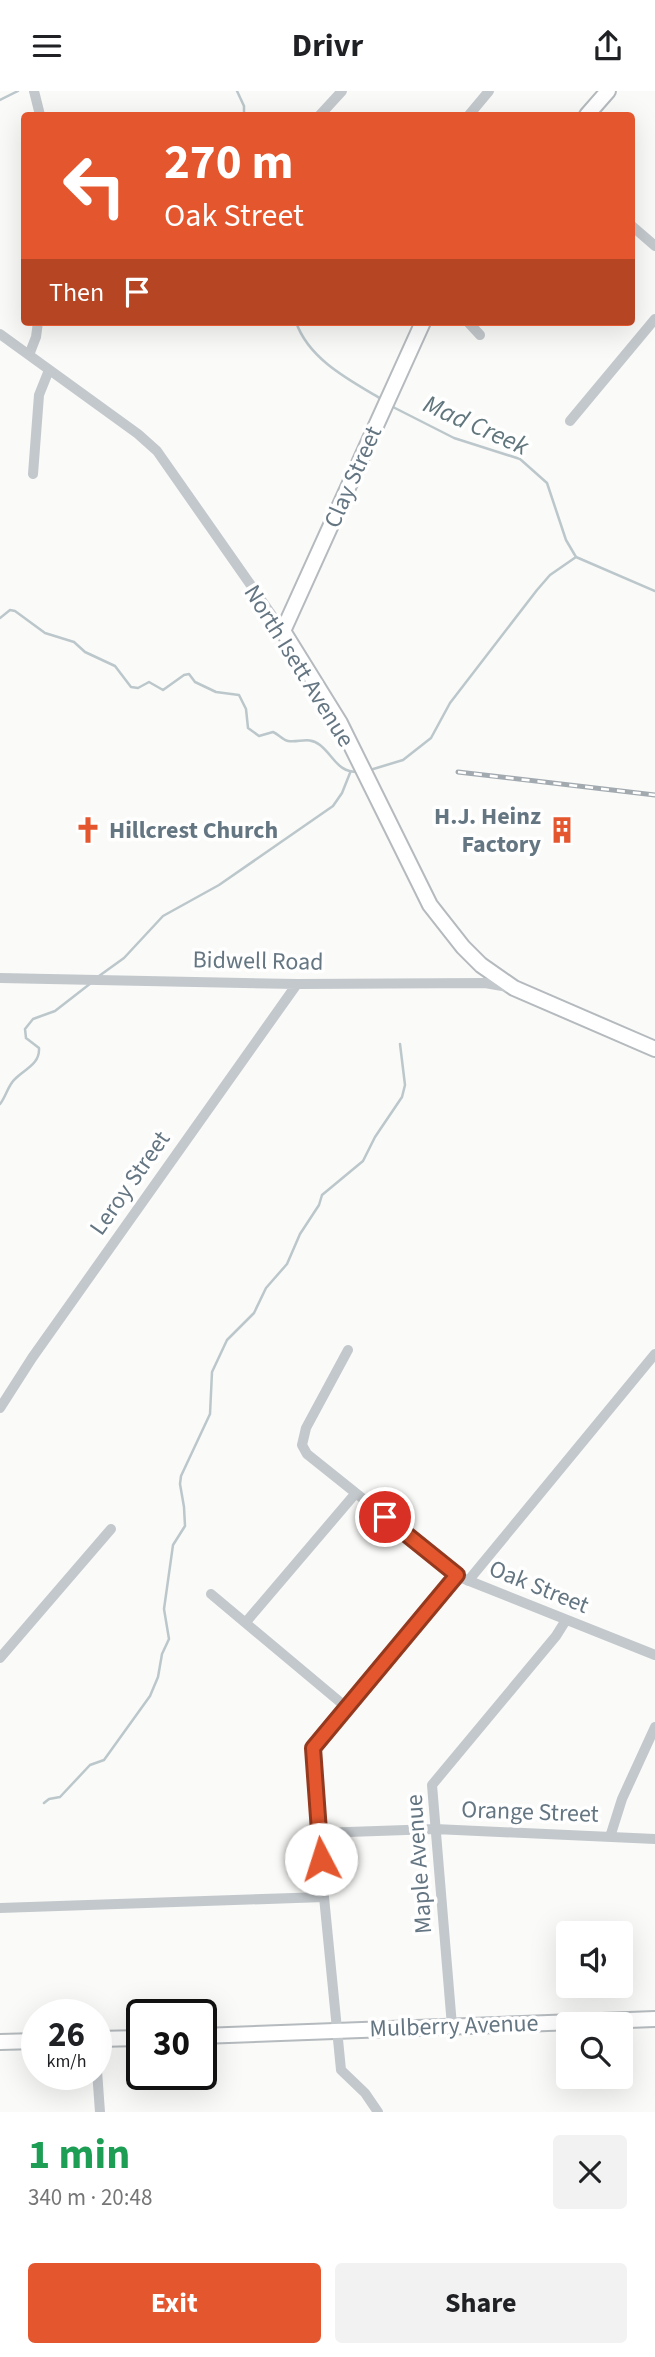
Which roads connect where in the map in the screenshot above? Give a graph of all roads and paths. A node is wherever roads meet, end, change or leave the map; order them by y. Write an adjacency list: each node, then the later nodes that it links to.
1 (34, 91): 5 (street)
2 (342, 91): 6 (street)
3 (489, 91): 7 (street)
4 (608, 91): 8 (main road)
5 (39, 110)
6 (328, 112)
7 (472, 112)
8 (590, 112)
9 (635, 230): 10 (street)
10 (655, 246)
11 (655, 319): 19 (street)
12 (37, 326): 17 (street)
13 (421, 326): 21 (main road, Clay Street)
14 (472, 326): 16 (street)
15 (0, 334): 17 (street, North Isett Avenue)
16 (480, 335)
17 (29, 355): 18 (street, North Isett Avenue)
18 (49, 370): 20 (street); 21 (street, North Isett Avenue)
19 (570, 421)
20 (33, 474)
21 (282, 631): 24 (main road, North Isett Avenue)
22 (0, 978): 23 (street, Bidwell Road)
23 (297, 984): 24 (street, Bidwell Road); 28 (street, Leroy Street)
24 (514, 988): 25 (main road, North Isett Avenue)
25 (655, 1049)
26 (348, 1350): 29 (street, Oak Street)
27 (655, 1354): 32 (street)
28 (0, 1408)
29 (355, 1494): 31 (street, Oak Street); 35 (street)
30 (111, 1529): 36 (street)
31 (457, 1575): 32 (street, Oak Street); 38 (street)
32 (468, 1581): 34 (street, Oak Street)
33 (211, 1594): 35 (street)
34 (566, 1620): 37 (street, Oak Street); 40 (street, Maple Avenue)
35 (246, 1622): 38 (street)
36 (2, 1651)
37 (655, 1655)
38 (346, 1707): 41 (street)
39 (655, 1727): 42 (street)
40 (435, 1829): 41 (street, Orange Street); 42 (street, Orange Street); 47 (street, Maple Avenue)
41 (319, 1833): 44 (street)
42 (610, 1837): 43 (street, Orange Street)
43 (655, 1839)
44 (324, 1897): 45 (street); 48 (street)
45 (0, 1908)
46 (655, 2019): 47 (main road, Mulberry Avenue)
47 (452, 2026): 48 (main road, Mulberry Avenue)
48 (337, 2031): 49 (main road, Mulberry Avenue); 54 (street, Mulberry Avenue)
49 (217, 2035)
50 (21, 2041): 51 (main road)
51 (0, 2042)
52 (98, 2090): 53 (street)
53 (100, 2112)
54 (378, 2112)

